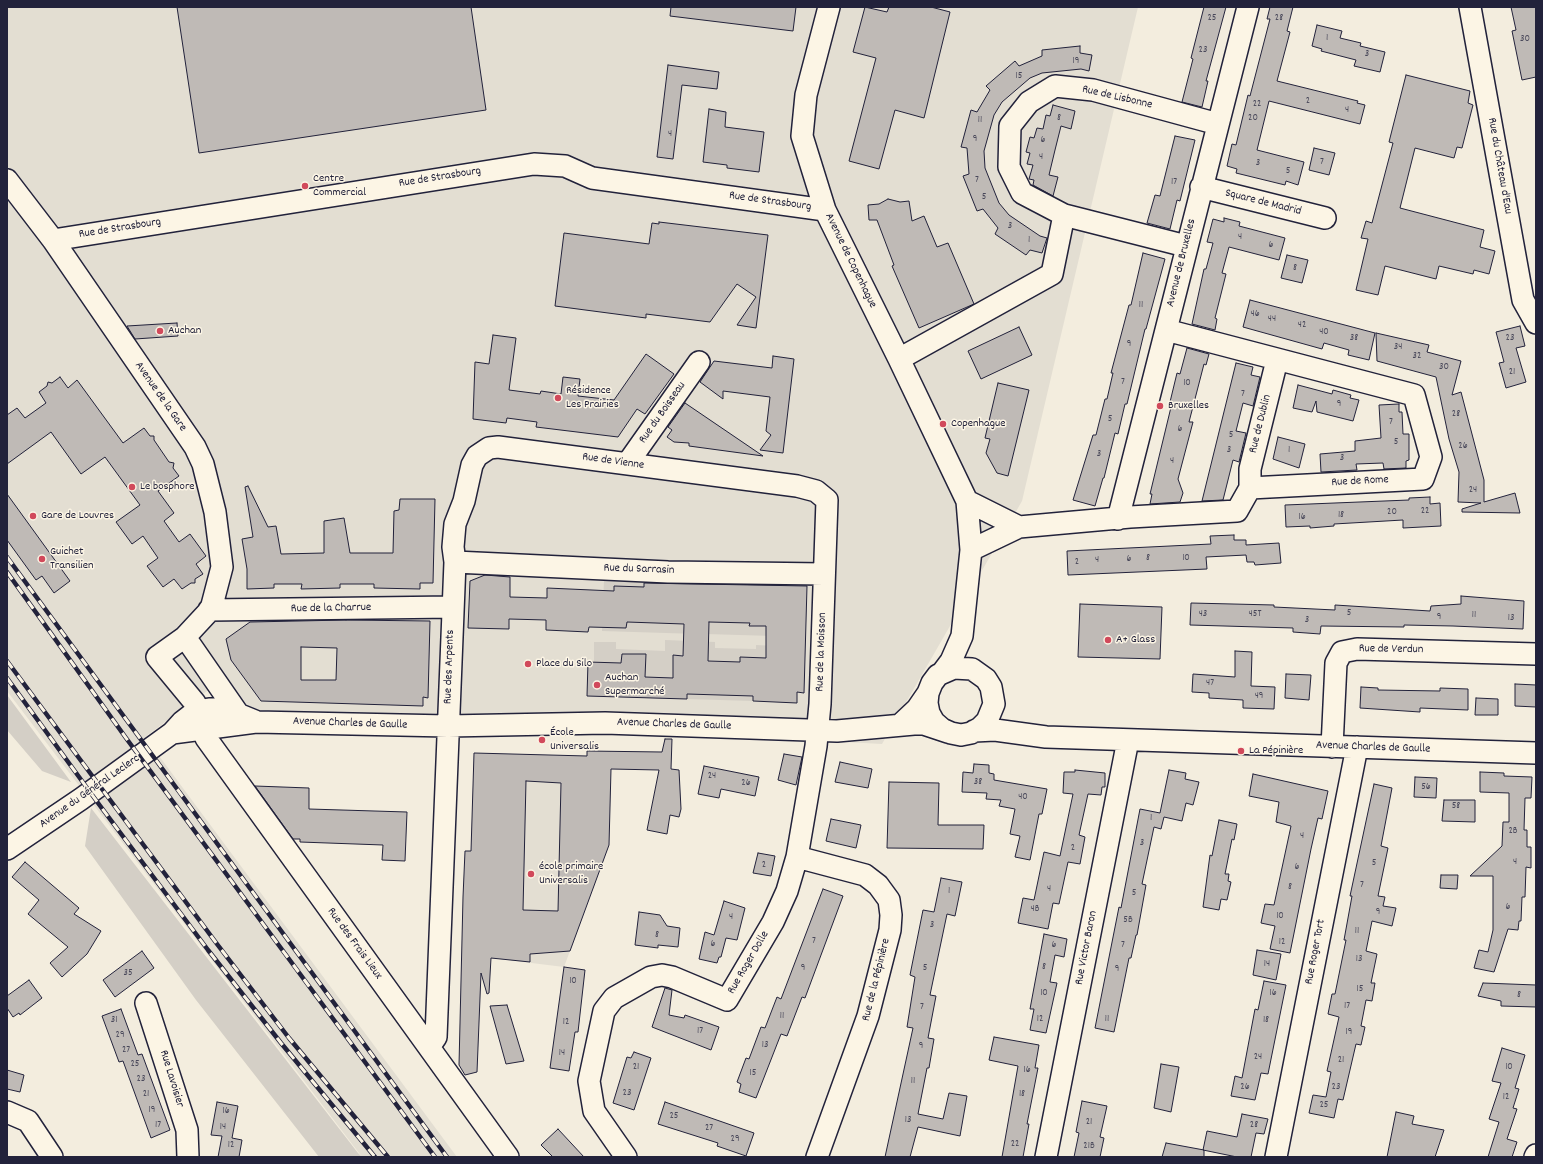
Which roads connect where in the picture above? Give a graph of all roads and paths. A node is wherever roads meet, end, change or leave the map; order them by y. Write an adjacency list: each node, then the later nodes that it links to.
1 (829, 7): 7 (street, Avenue de Copenhague)
2 (1248, 7): 4 (street, Avenue de Bruxelles)
3 (1470, 7): 12 (street, Rue du Château d'Eau)
4 (1218, 124): 6 (street, Avenue de Bruxelles); 8 (street, Rue de Lisbonne)
5 (7, 180): 10 (street, Avenue de la Gare)
6 (1201, 187): 9 (street, Square de Madrid); 11 (street, Avenue de Bruxelles)
7 (825, 210): 10 (street, Rue de Strasbourg); 14 (street, Avenue de Copenhague)
8 (1064, 215): 11 (street, Rue de Lisbonne); 14 (street)
9 (1325, 218)
10 (53, 240): 26 (street, Avenue de la Gare)
11 (1186, 246): 13 (street, Avenue de Bruxelles)
12 (1536, 323)
13 (1166, 330): 15 (street, Rue de Rome); 20 (street, Avenue de Bruxelles)
14 (899, 359): 19 (street, Avenue de Copenhague)
15 (1277, 360): 18 (street, Rue de Dublin); 18 (street, Rue de Rome)
16 (699, 362): 17 (street, Rue du Boisseau)
17 (627, 464): 23 (street, Rue de Vienne); 24 (street, Rue de Vienne)
18 (1250, 488): 20 (street)
19 (967, 501): 21 (street); 22 (street)
20 (1118, 519): 21 (street)
21 (1020, 527): 22 (street)
22 (971, 550): 27 (street)
23 (454, 562): 24 (street, Rue du Sarrasin); 25 (street, Rue de Vienne)
24 (824, 574): 37 (street, Rue de la Moisson)
25 (453, 607): 26 (street, Rue de la Charrue); 36 (street, Rue des Arpents)
26 (209, 610): 28 (street, Avenue de la Gare)
27 (962, 636): 30 (street); 31 (street)
28 (185, 637): 34 (street); 34 (street, Avenue de la Gare)
29 (1536, 654): 42 (street, Rue de Verdun)
30 (942, 673): 31 (street); 32 (street)
31 (980, 673): 33 (street)
32 (928, 693): 35 (street); 39 (street)
33 (994, 695): 38 (street); 40 (street)
34 (224, 716): 36 (street, Avenue Charles de Gaulle); 45 (street, Avenue du Général Leclerc); 48 (street, Rue des Frais Lieux)
35 (900, 725): 37 (street, Avenue Charles de Gaulle); 39 (street, Avenue Charles de Gaulle)
36 (448, 726): 37 (street, Avenue Charles de Gaulle); 48 (street, Rue des Arpents)
37 (818, 730): 46 (street, Rue Roger Dolle)
38 (974, 731): 39 (street); 40 (street, Avenue Charles de Gaulle)
39 (948, 732)
40 (1018, 734): 41 (street, Avenue Charles de Gaulle)
41 (1128, 740): 42 (street, Avenue Charles de Gaulle); 55 (street, Rue Victor Baron)
42 (1332, 747): 43 (street, Avenue Charles de Gaulle)
43 (1357, 748): 44 (street, Avenue Charles de Gaulle); 56 (street, Rue Roger Tort)
44 (1536, 753)
45 (8, 845)
46 (797, 857): 53 (street, Rue Roger Dolle); 54 (street, Rue de la Pépinière)
47 (146, 1003): 51 (street, Rue Lavoisier)
48 (429, 1046): 52 (street, Rue des Frais Lieux)
49 (7, 1112): 50 (street)
50 (52, 1157)
51 (188, 1157)
52 (508, 1157)
53 (626, 1157)
54 (817, 1157)
55 (1046, 1157)
56 (1276, 1157)

